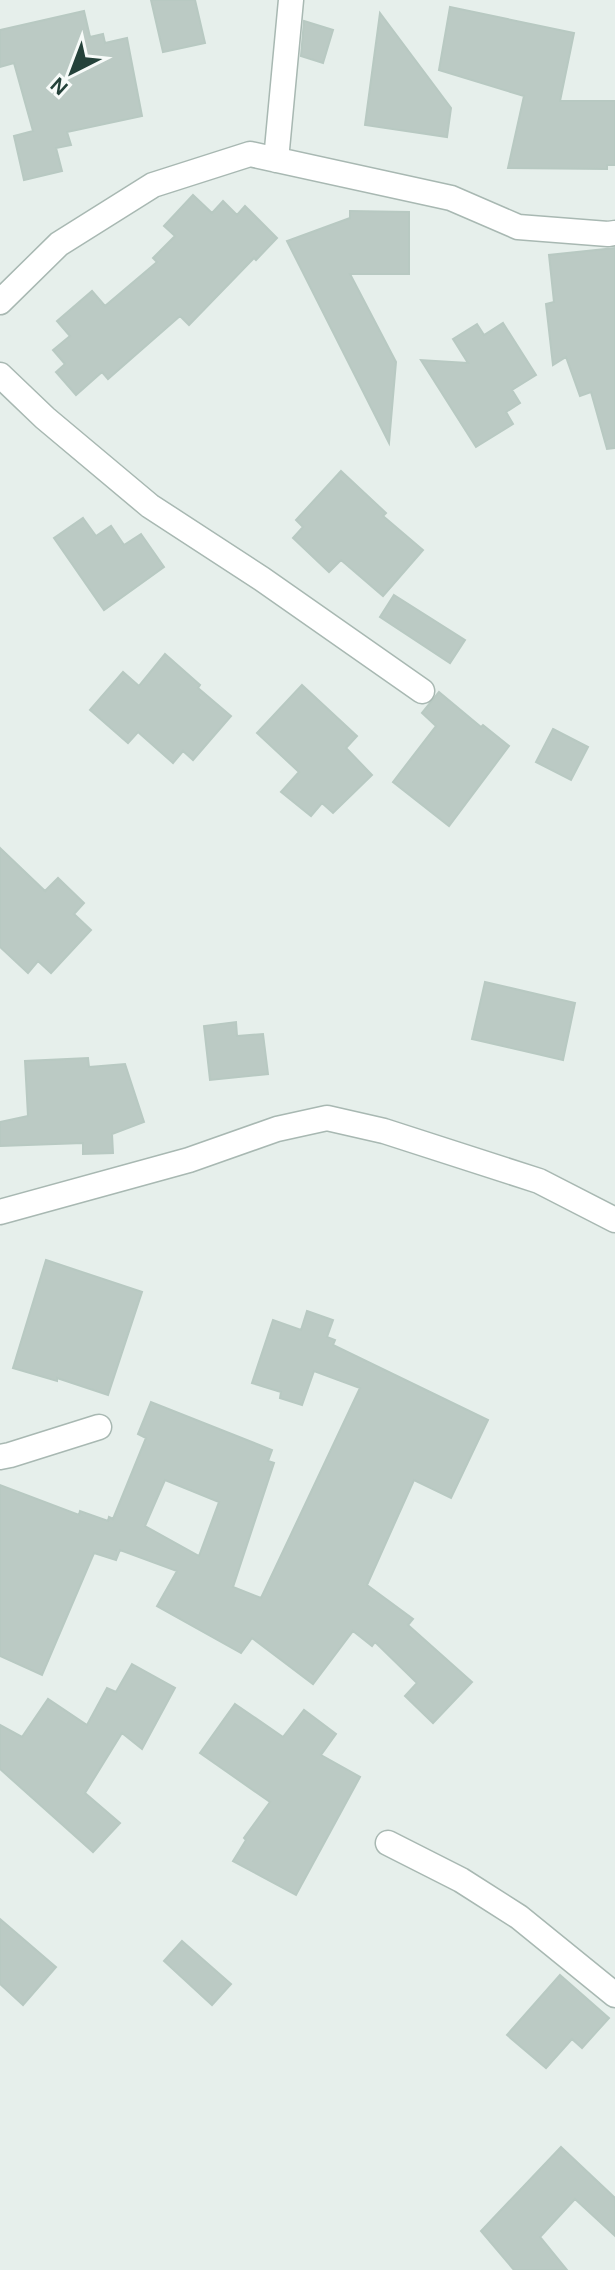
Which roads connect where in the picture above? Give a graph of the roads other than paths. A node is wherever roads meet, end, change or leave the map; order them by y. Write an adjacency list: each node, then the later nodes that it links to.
1 (291, 0): 2 (street)
2 (276, 160): 3 (street); 4 (street)
3 (615, 233)
4 (0, 302)
5 (0, 375): 6 (street)
6 (422, 691)
7 (0, 1212): 8 (street)
8 (615, 1220)
9 (99, 1427): 10 (street)
10 (0, 1457)
11 (388, 1843): 12 (street)
12 (615, 1995)

